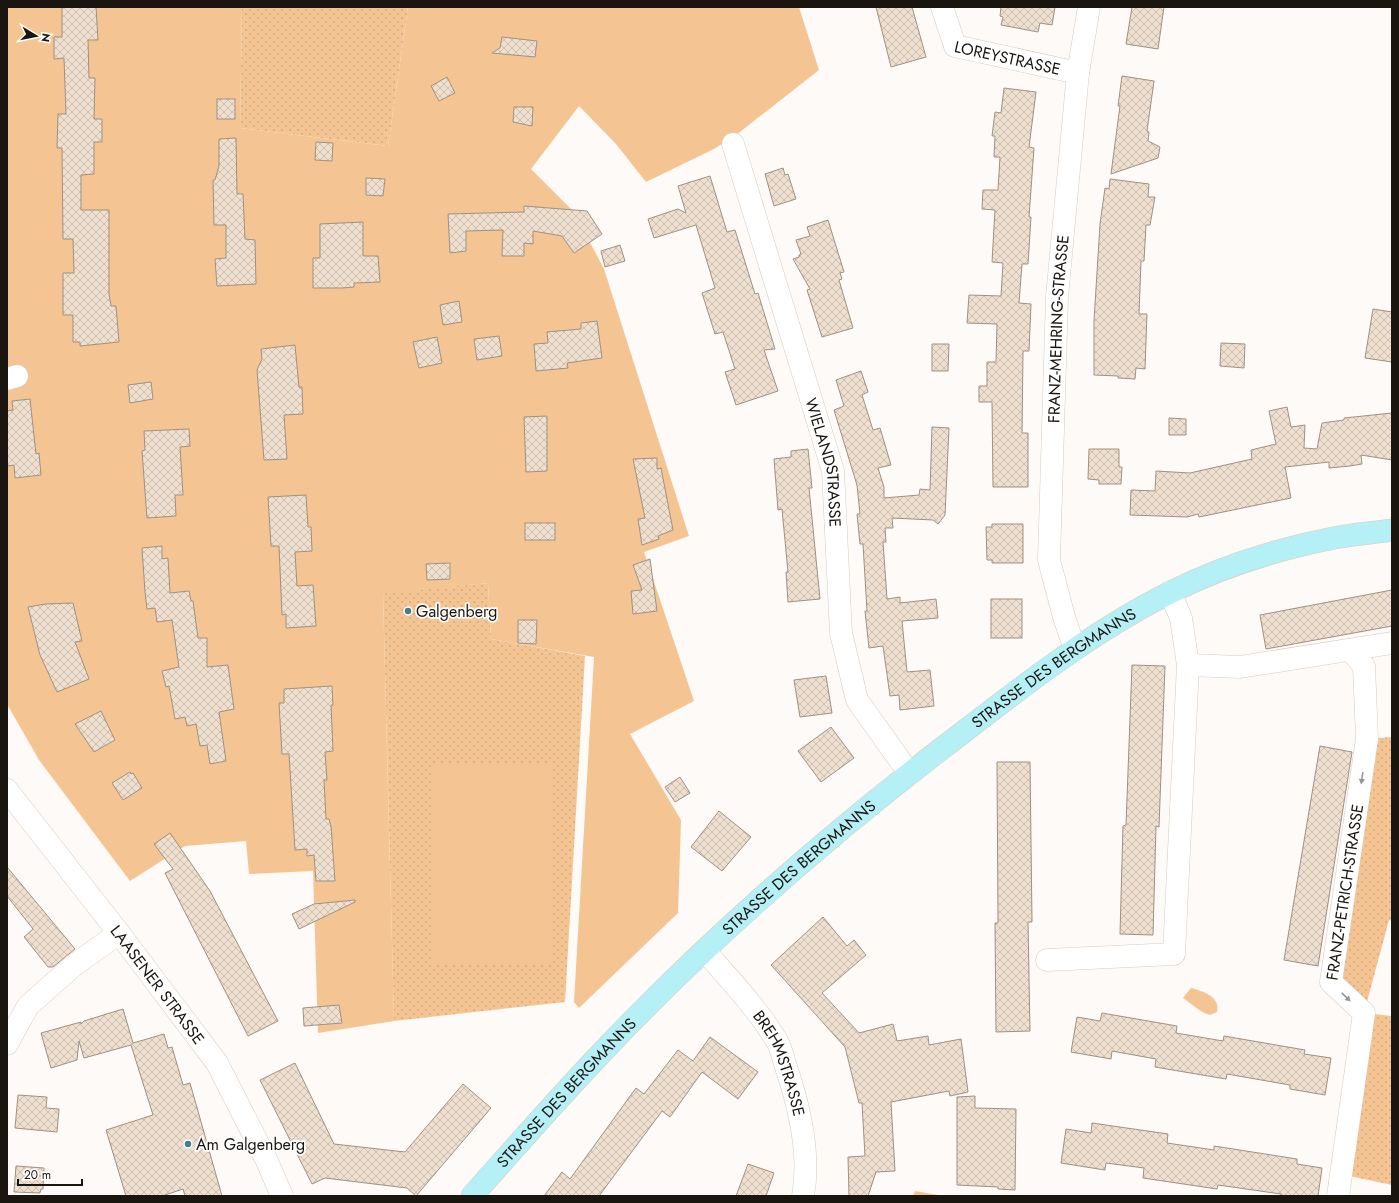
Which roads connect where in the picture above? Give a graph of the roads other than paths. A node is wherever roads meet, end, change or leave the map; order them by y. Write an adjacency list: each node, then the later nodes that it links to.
1 (942, 7): 3 (street, LOREYSTRASSE)
2 (1089, 7): 3 (street, FRANZ-MEHRING-STRASSE)
3 (1078, 73): 8 (street, FRANZ-MEHRING-STRASSE)
4 (733, 144): 11 (street, WIELANDSTRASSE)
5 (1392, 530): 6 (main road, STRASSE DES BERGMANNS)
6 (1170, 592): 8 (main road, STRASSE DES BERGMANNS); 10 (street)
7 (1392, 643): 9 (street)
8 (1075, 649): 11 (main road, STRASSE DES BERGMANNS)
9 (1350, 650): 10 (street); 20 (street, FRANZ-PETRICH-STRASSE, one-way to 20)
10 (1188, 665): 15 (street)
11 (909, 773): 14 (main road, STRASSE DES BERGMANNS)
12 (7, 790): 13 (street, LAASENER STRASSE)
13 (119, 933): 16 (street); 17 (street, LAASENER STRASSE)
14 (705, 951): 18 (main road, STRASSE DES BERGMANNS); 19 (street, BREHMSTRASSE)
15 (1047, 960)
16 (7, 1044)
17 (282, 1196)
18 (472, 1196)
19 (803, 1196)
20 (1338, 1196)

